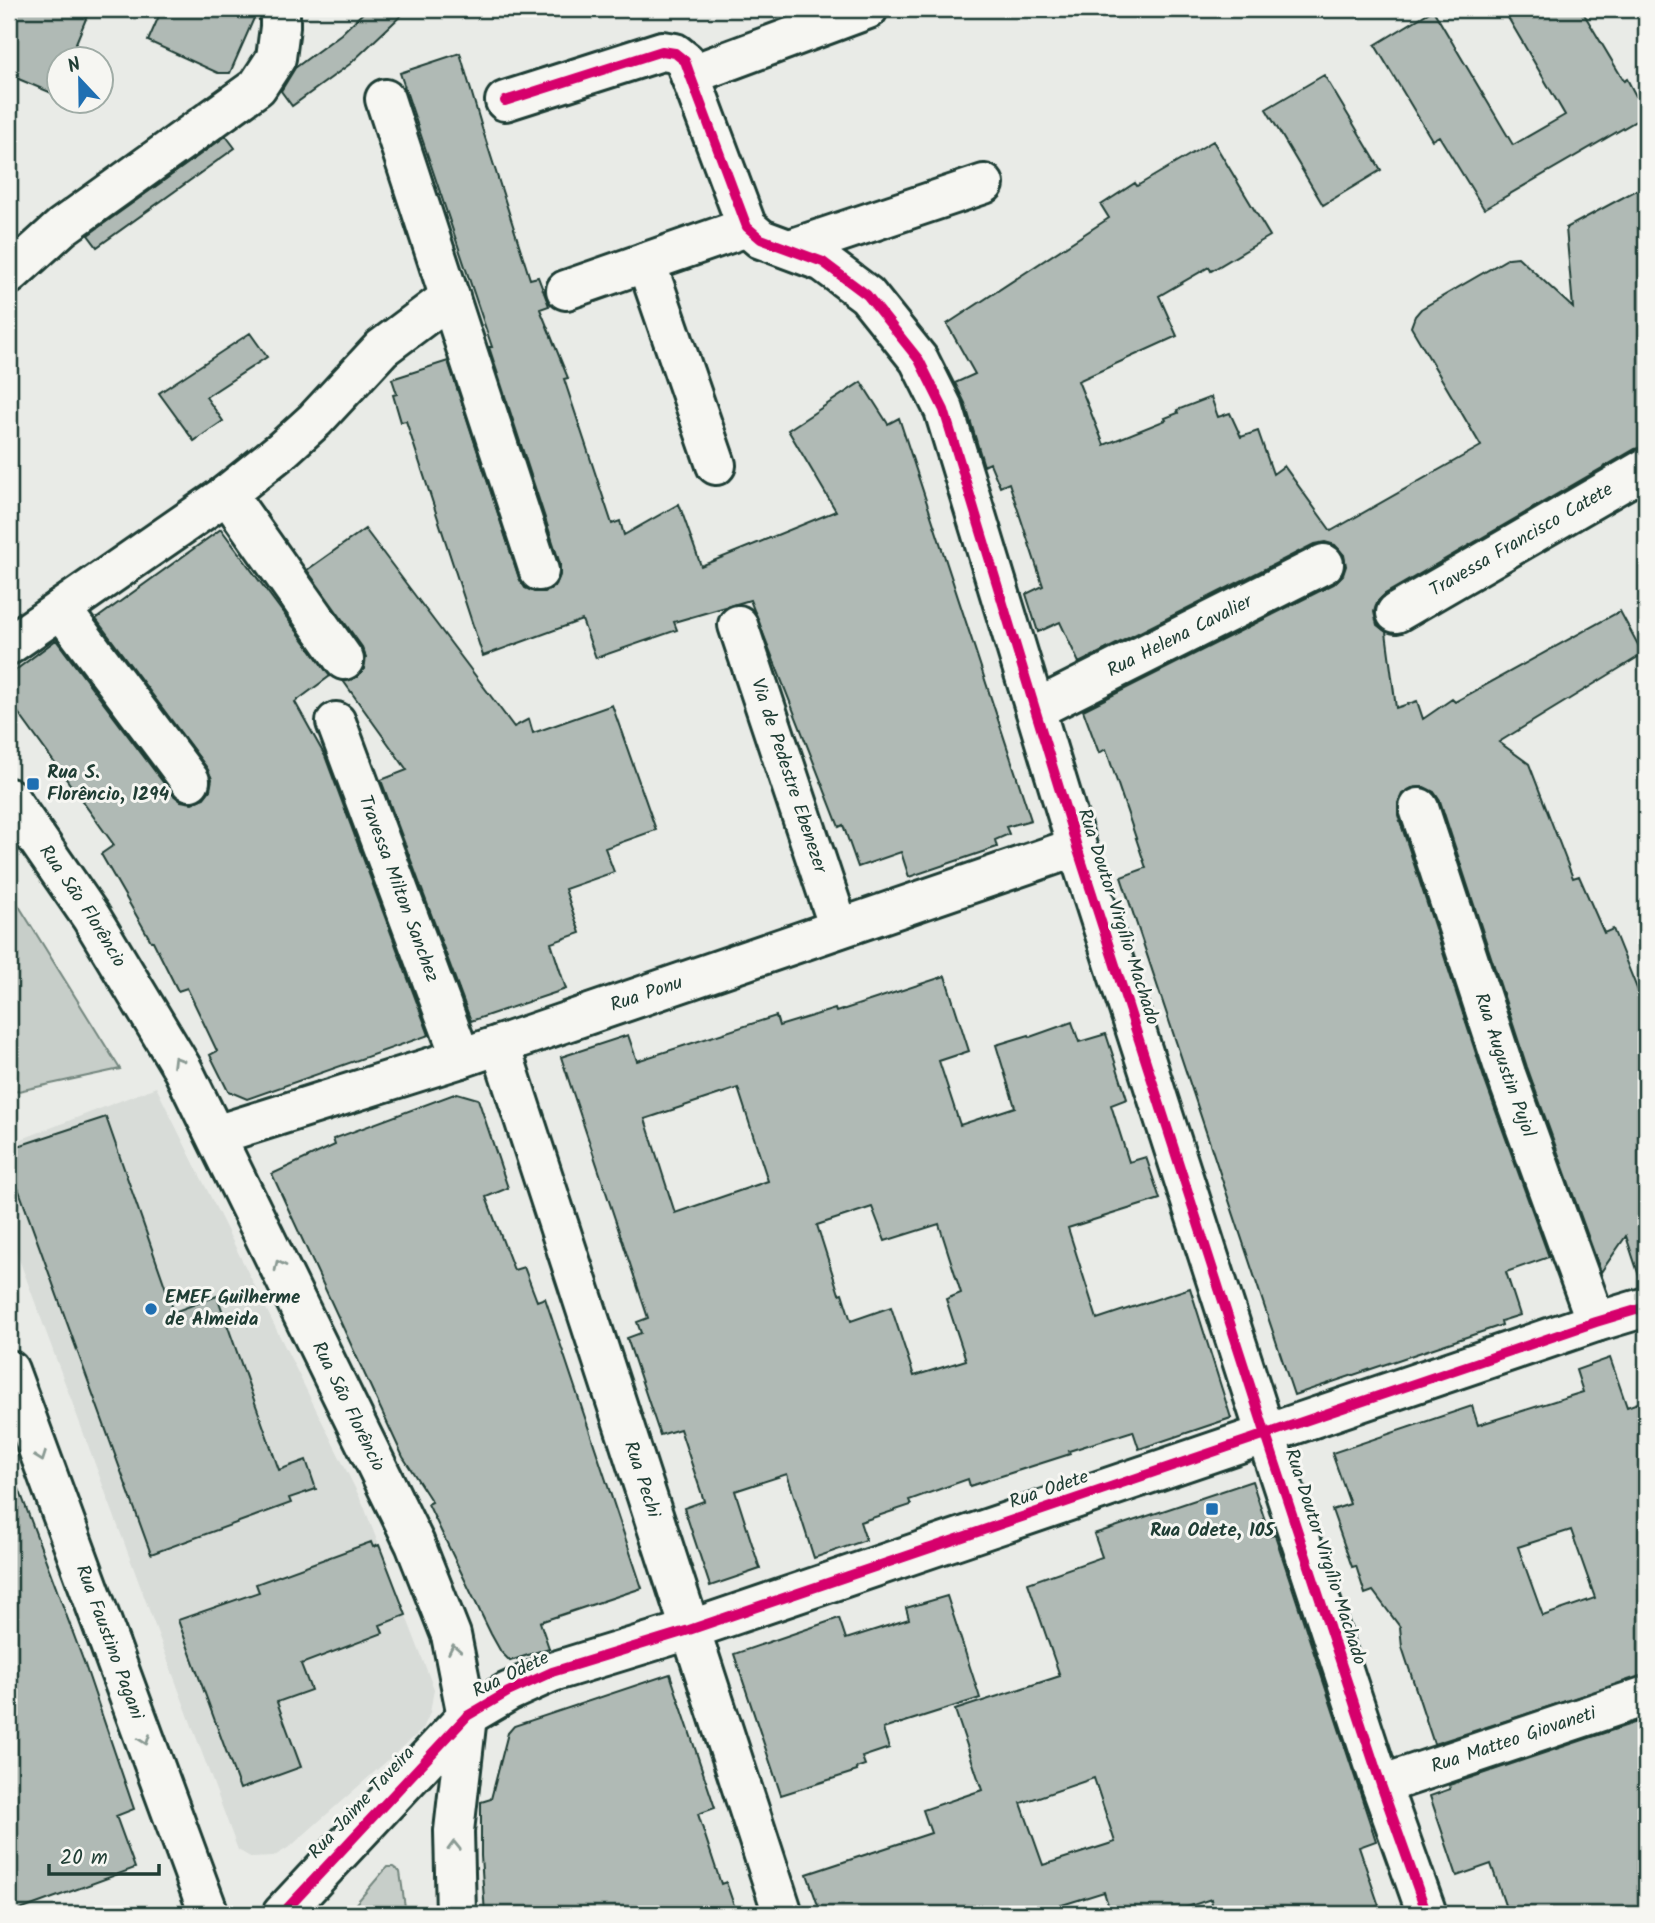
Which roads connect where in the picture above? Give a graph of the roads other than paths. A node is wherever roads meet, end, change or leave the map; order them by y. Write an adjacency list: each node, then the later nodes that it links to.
1 (280, 9): 10 (street)
2 (868, 9): 3 (street)
3 (691, 75): 5 (street); 7 (street)
4 (385, 99): 12 (street)
5 (505, 101)
6 (984, 184): 8 (street)
7 (747, 227): 8 (street, Rua Doutor Virgílio Machado); 9 (street)
8 (790, 249): 23 (street, Rua Doutor Virgílio Machado)
9 (646, 262): 11 (street); 13 (street)
10 (9, 275)
11 (566, 290)
12 (450, 297): 15 (street); 17 (street)
13 (716, 465)
14 (1646, 468): 19 (street, Travessa Francisco Catete)
15 (227, 495): 18 (street); 22 (street)
16 (1324, 564): 23 (street, Rua Helena Cavalier)
17 (539, 571)
18 (61, 609): 21 (street); 25 (street)
19 (1396, 613)
20 (738, 625): 29 (street, Via de Pedestre Ebenezer)
21 (9, 645)
22 (344, 660)
23 (1036, 709): 28 (street, Rua Doutor Virgílio Machado)
24 (336, 722): 31 (street, Travessa Milton Sanchez)
25 (190, 781)
26 (9, 798): 32 (street, Rua São Florêncio, one-way to 26)
27 (1419, 808): 34 (street, Rua Augustin Pujol)
28 (1077, 847): 29 (street, Rua Ponu); 36 (street, Rua Doutor Virgílio Machado)
29 (839, 928): 30 (street, Rua Ponu)
30 (500, 1045): 31 (street, Rua Ponu); 37 (street, Rua Pechi)
31 (461, 1058): 32 (street, Rua Ponu)
32 (216, 1135): 39 (street, Rua São Florêncio, one-way to 32)
33 (1646, 1307): 34 (street, Rua Odete)
34 (1596, 1322): 36 (street, Rua Odete)
35 (9, 1370): 41 (street, Rua Faustino Pagani, one-way to 41)
36 (1266, 1435): 37 (street, Rua Odete); 40 (street, Rua Doutor Virgílio Machado)
37 (689, 1630): 39 (street, Rua Odete); 44 (street, Rua Pechi)
38 (1646, 1696): 40 (street, Rua Matteo Giovaneti)
39 (467, 1716): 42 (street, Rua Jaime Taveira); 43 (street, Rua São Florêncio, one-way to 39)
40 (1381, 1785): 45 (street, Rua Doutor Virgílio Machado)
41 (209, 1914)
42 (282, 1914)
43 (456, 1914)
44 (783, 1914)
45 (1427, 1914)

